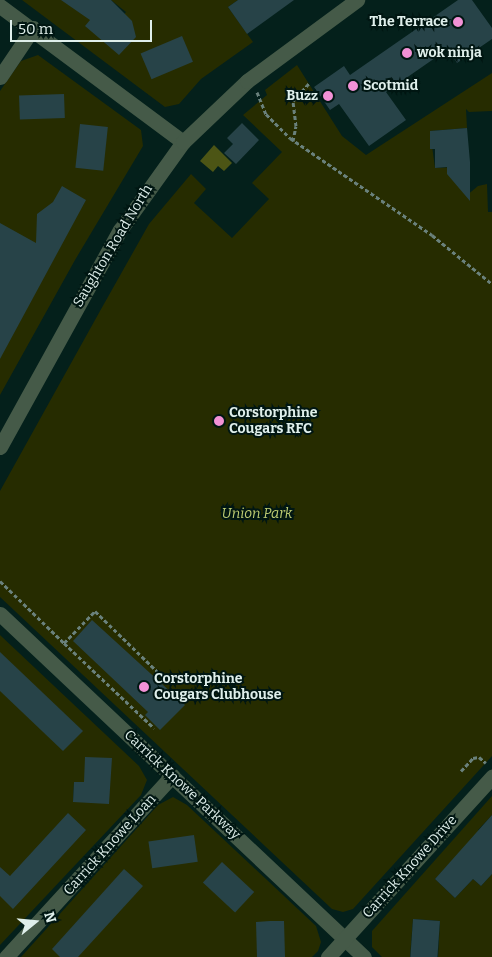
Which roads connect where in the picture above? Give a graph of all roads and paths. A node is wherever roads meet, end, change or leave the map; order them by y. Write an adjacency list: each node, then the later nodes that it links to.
1 (356, 0): 5 (street, Saughton Road North)
2 (0, 6): 3 (street)
3 (33, 28): 4 (street); 8 (street)
4 (0, 77)
5 (247, 81): 7 (path); 8 (street, Saughton Road North)
6 (309, 83): 7 (path)
7 (293, 141): 9 (path)
8 (183, 142): 10 (street, Saughton Road North)
9 (492, 284)
10 (0, 447)
11 (0, 580): 13 (path)
12 (0, 614): 18 (street, Carrick Knowe Parkway)
13 (64, 643): 14 (path); 15 (path)
14 (164, 678)
15 (154, 728)
16 (492, 768): 17 (path)
17 (461, 772)
18 (172, 776): 20 (street, Carrick Knowe Parkway); 21 (street, Carrick Knowe Loan)
19 (492, 776): 20 (street, Carrick Knowe Drive)
20 (344, 939): 22 (street, Carrick Knowe Drive); 23 (street, Carrick Knowe Parkway)
21 (6, 957)
22 (328, 957)
23 (364, 957)

